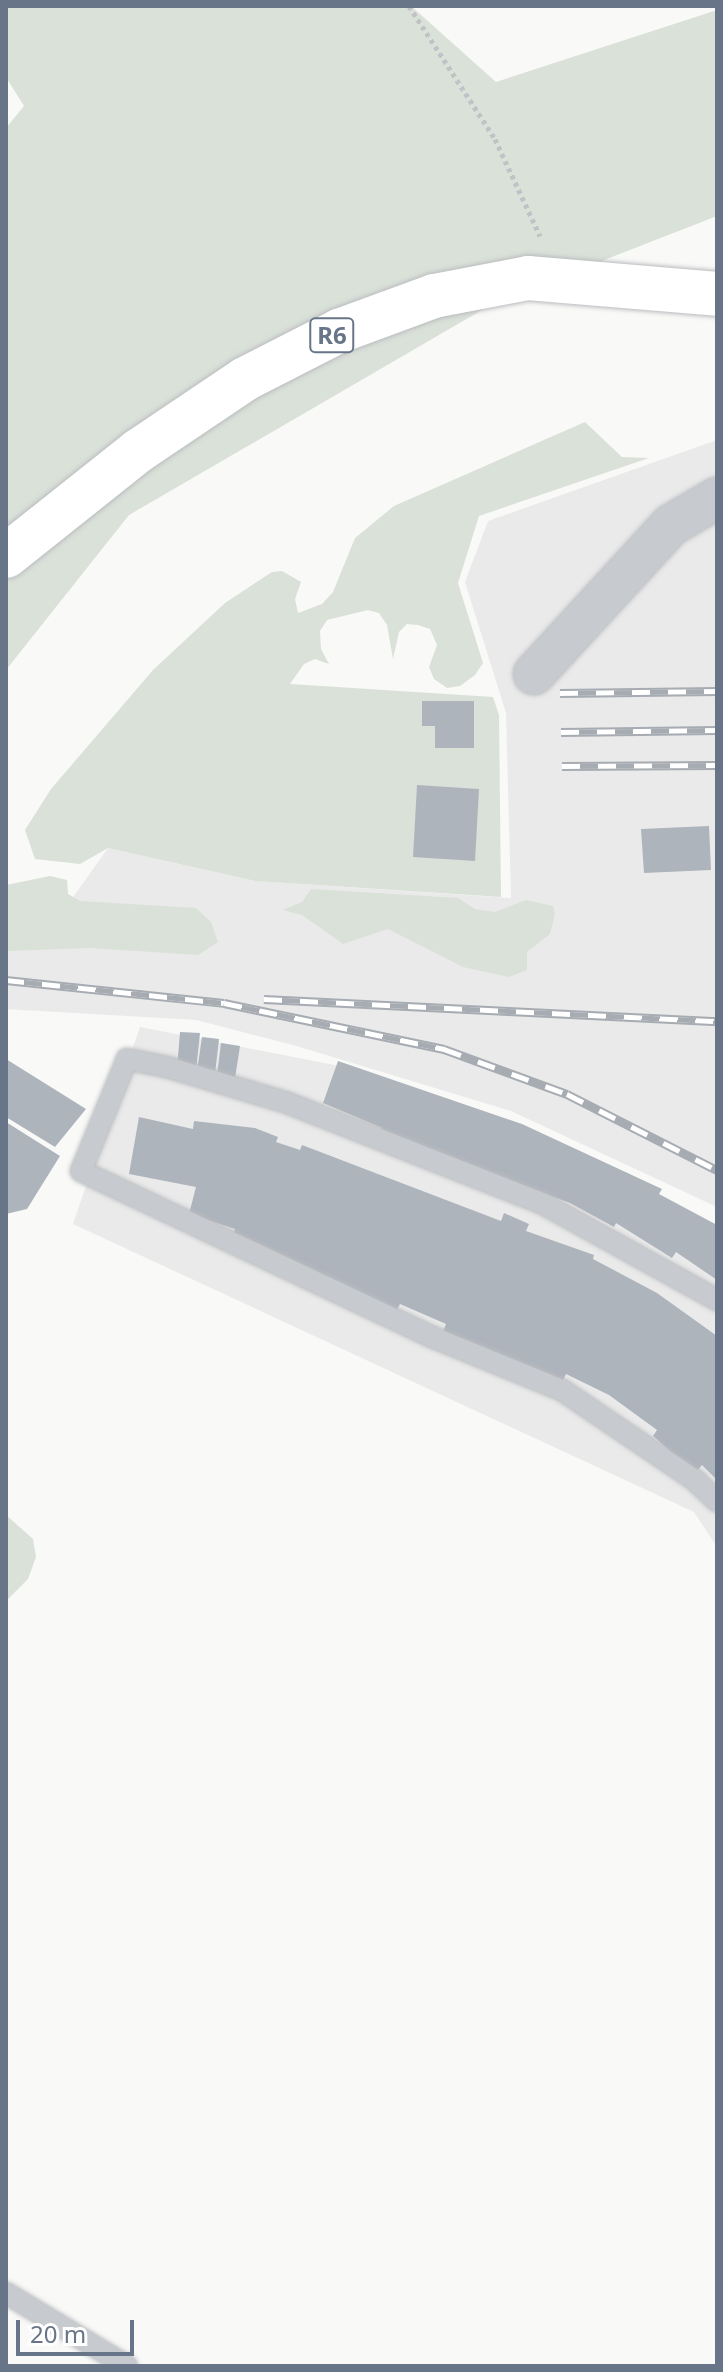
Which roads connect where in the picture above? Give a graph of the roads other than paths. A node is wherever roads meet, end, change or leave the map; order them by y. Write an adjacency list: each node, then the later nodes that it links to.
1 (717, 294): 3 (highway, R6)
2 (717, 498): 4 (street)
3 (6, 556)
4 (534, 674)
5 (717, 1300): 6 (lane)
6 (717, 1501)
7 (6, 2293): 8 (lane)
8 (127, 2366)

